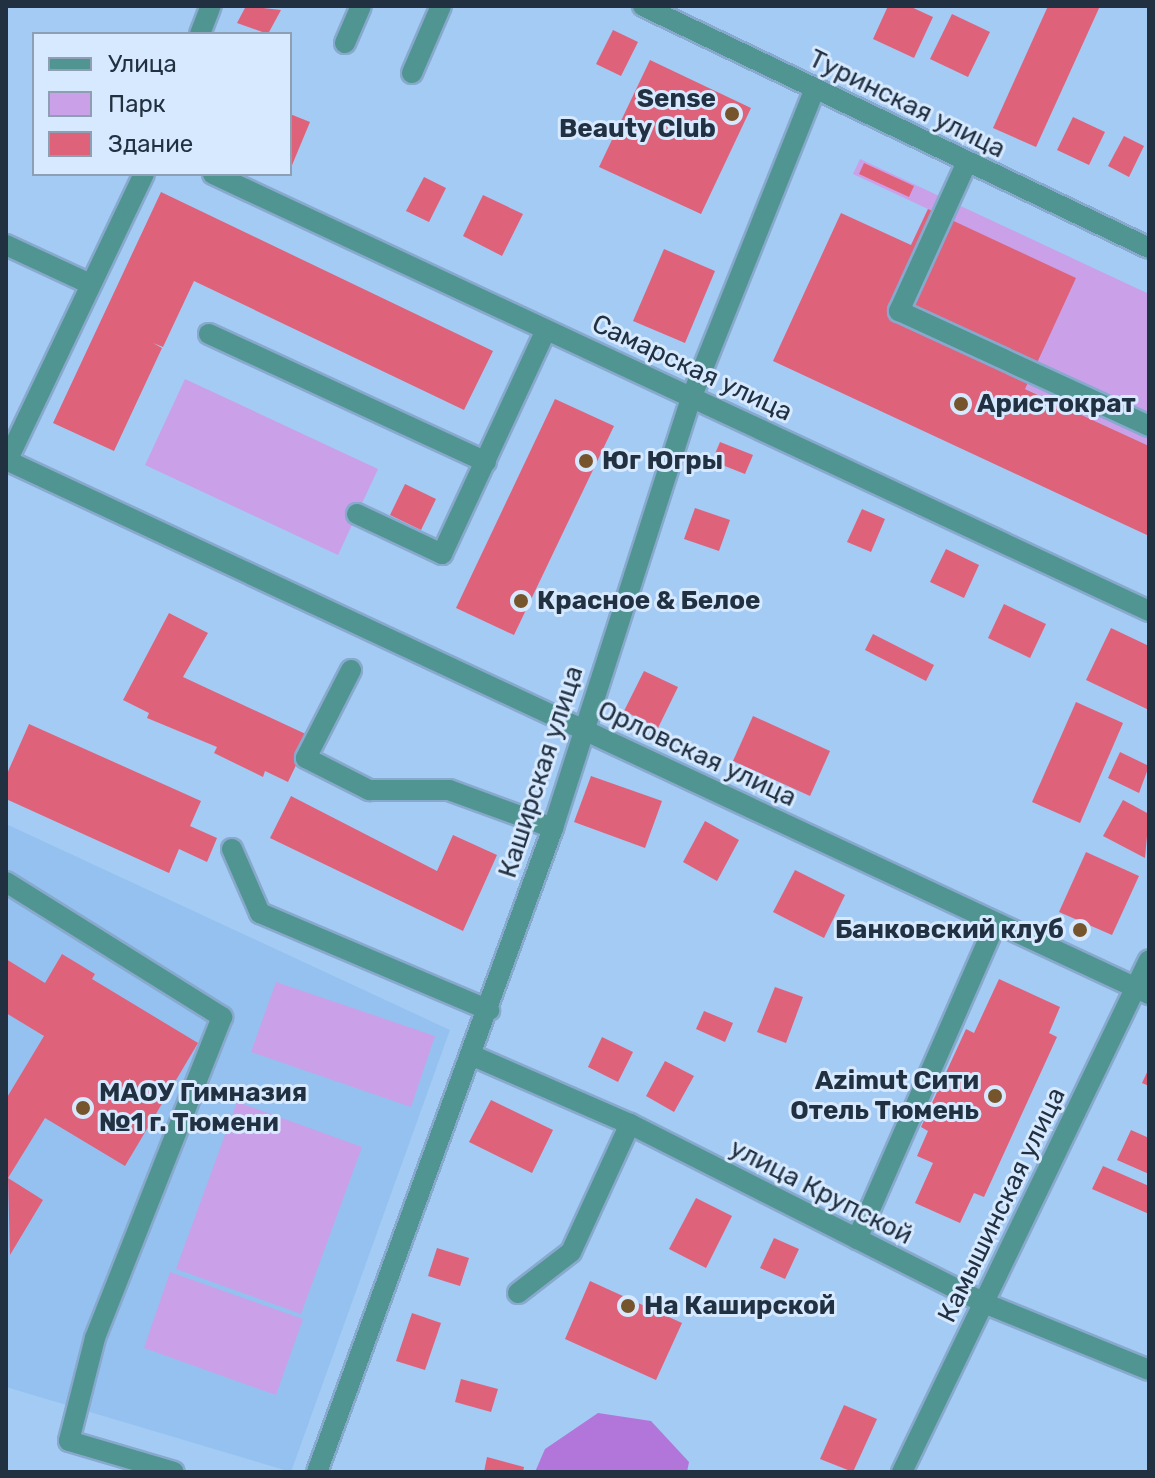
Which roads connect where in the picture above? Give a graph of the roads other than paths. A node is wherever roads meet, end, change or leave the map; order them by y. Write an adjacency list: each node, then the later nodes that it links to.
1 (211, 6): 5 (street)
2 (361, 6): 6 (street)
3 (441, 6): 7 (street)
4 (643, 6): 8 (street, Туринская улица)
5 (201, 32)
6 (345, 43)
7 (412, 73)
8 (815, 89): 9 (street, Туринская улица); 17 (street, Каширская улица)
9 (967, 162): 13 (street, Туринская улица); 18 (street)
10 (143, 176): 14 (street)
11 (217, 176): 15 (street, Самарская улица)
12 (6, 245): 14 (street)
13 (1149, 248)
14 (90, 284): 19 (street)
15 (546, 330): 17 (street, Самарская улица); 20 (street)
16 (209, 334): 20 (street)
17 (692, 396): 22 (street, Самарская улица); 24 (street, Каширская улица)
18 (1149, 426)
19 (7, 461): 24 (street, Орловская улица)
20 (486, 462): 21 (street)
21 (357, 514)
22 (1149, 611)
23 (351, 670): 25 (street)
24 (582, 729): 25 (street, Каширская улица); 28 (street, Орловская улица)
25 (553, 828): 31 (street, Каширская улица)
26 (232, 849): 31 (street)
27 (6, 882): 38 (street)
28 (996, 923): 30 (street, Орловская улица); 34 (street)
29 (1149, 960): 30 (street, Камышинская улица)
30 (1142, 991): 36 (street, Камышинская улица)
31 (489, 1010): 32 (street, Каширская улица)
32 (471, 1055): 33 (street, улица Крупской); 39 (street, Каширская улица)
33 (630, 1124): 34 (street, улица Крупской); 35 (street)
34 (857, 1239): 36 (street, улица Крупской)
35 (518, 1293)
36 (984, 1303): 37 (street, улица Крупской); 40 (street, Камышинская улица)
37 (1149, 1370)
38 (174, 1472)
39 (317, 1472)
40 (902, 1472)

